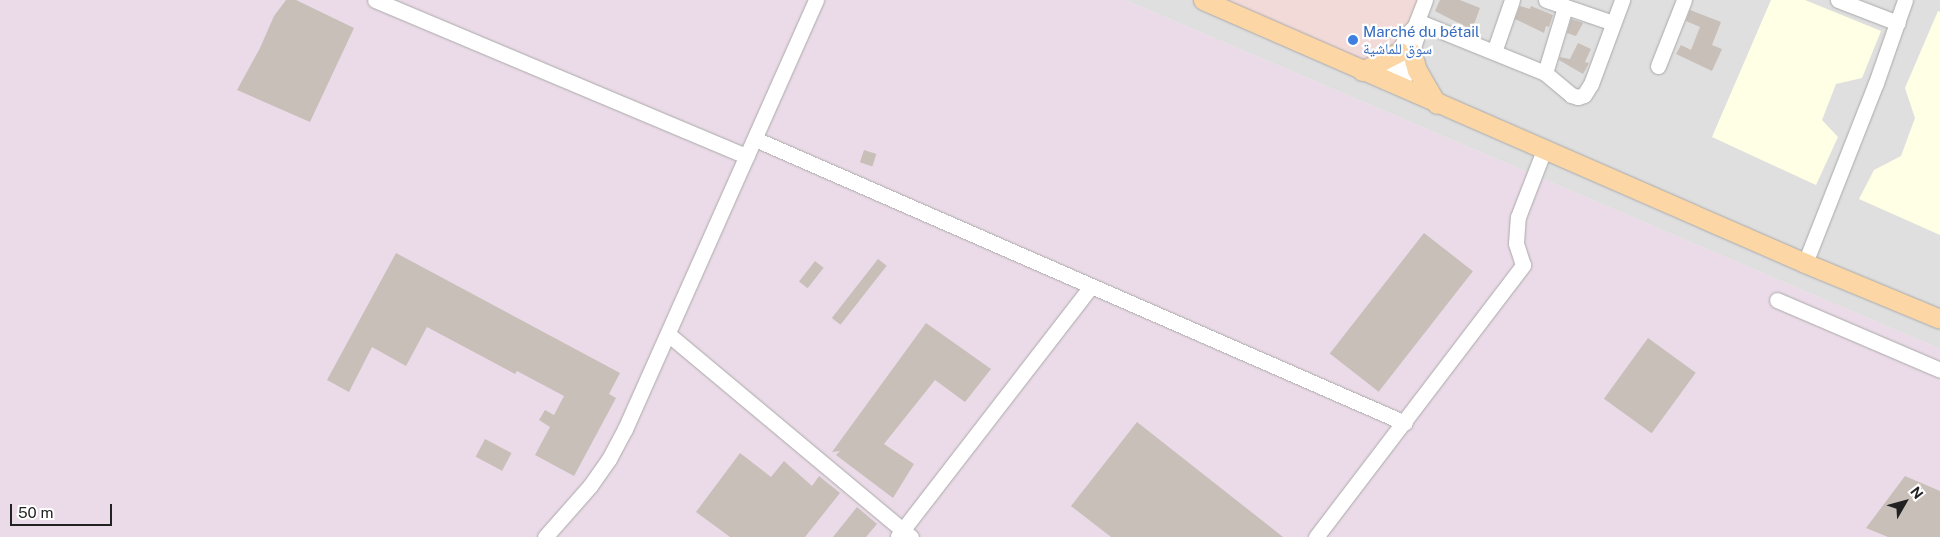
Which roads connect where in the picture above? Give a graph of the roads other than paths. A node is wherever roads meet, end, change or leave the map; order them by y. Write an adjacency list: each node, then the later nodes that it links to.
1 (375, 0): 11 (street)
2 (816, 0): 23 (street)
3 (1203, 0): 19 (main road)
4 (1425, 0): 15 (street)
5 (1512, 0): 17 (street)
6 (1546, 0): 12 (street)
7 (1622, 0): 13 (street)
8 (1684, 0): 18 (street)
9 (1838, 0): 14 (street)
10 (1905, 0): 14 (street)
11 (402, 5): 25 (street)
12 (1565, 7): 13 (street); 20 (street)
13 (1613, 23): 20 (street)
14 (1898, 23): 26 (street)
15 (1416, 24): 16 (street); 17 (street)
16 (1406, 52): 19 (main road); 21 (street); 22 (main road)
17 (1494, 52): 20 (street)
18 (1658, 66)
19 (1362, 72): 21 (main road)
20 (1545, 73)
21 (1394, 85): 22 (main road)
22 (1437, 104): 24 (main road)
23 (755, 139): 25 (street); 27 (street)
24 (1544, 150): 26 (main road); 32 (street)
25 (748, 156): 30 (street)
26 (1805, 263): 29 (main road)
27 (1091, 286): 32 (street); 33 (street)
28 (1777, 300): 31 (street)
29 (1940, 319)
30 (668, 334): 33 (street); 34 (street)
31 (1940, 370)
32 (1405, 423): 35 (street)
33 (904, 534)
34 (545, 537)
35 (1316, 537)

